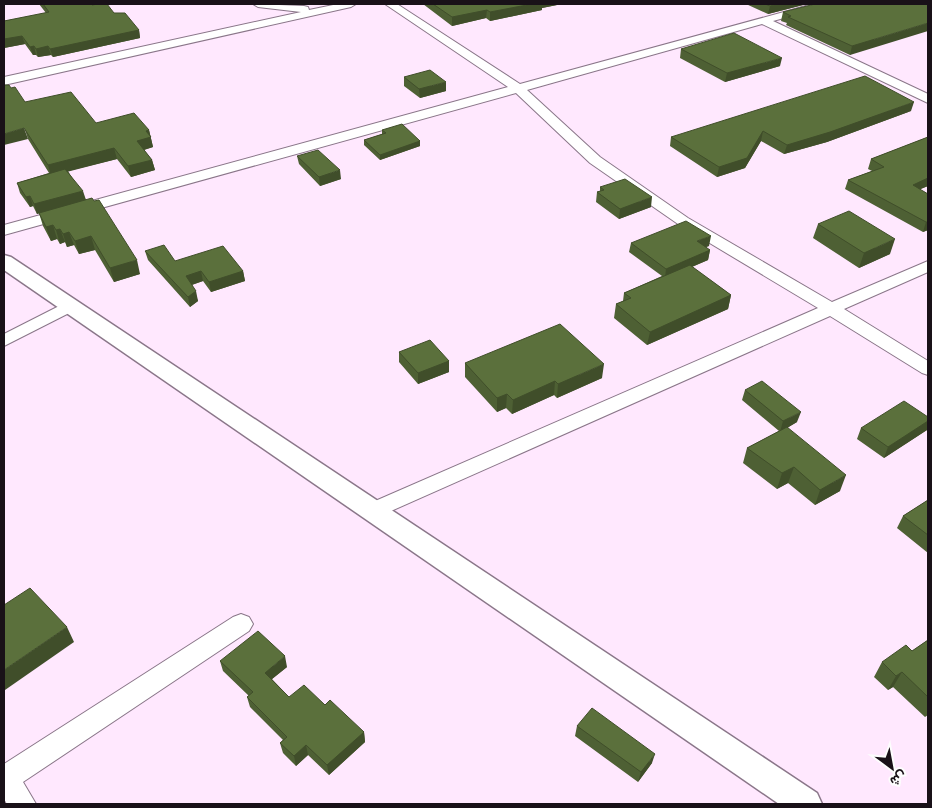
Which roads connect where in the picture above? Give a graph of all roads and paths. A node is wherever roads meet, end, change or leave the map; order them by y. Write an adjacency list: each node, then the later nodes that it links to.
1 (258, 4): 5 (street)
2 (351, 4): 5 (street)
3 (390, 4): 8 (street)
4 (824, 4): 6 (street)
5 (321, 11): 7 (street)
6 (764, 21): 8 (street); 9 (street)
7 (4, 81)
8 (519, 89): 10 (street); 14 (street)
9 (928, 99)
10 (4, 230)
11 (4, 261): 13 (street)
12 (928, 266): 14 (street)
13 (68, 306): 15 (street); 17 (street)
14 (830, 309): 16 (street); 17 (street)
15 (4, 341)
16 (928, 369)
17 (373, 511): 21 (street)
18 (241, 624): 19 (street)
19 (4, 778): 20 (street)
20 (23, 804)
21 (806, 804)

